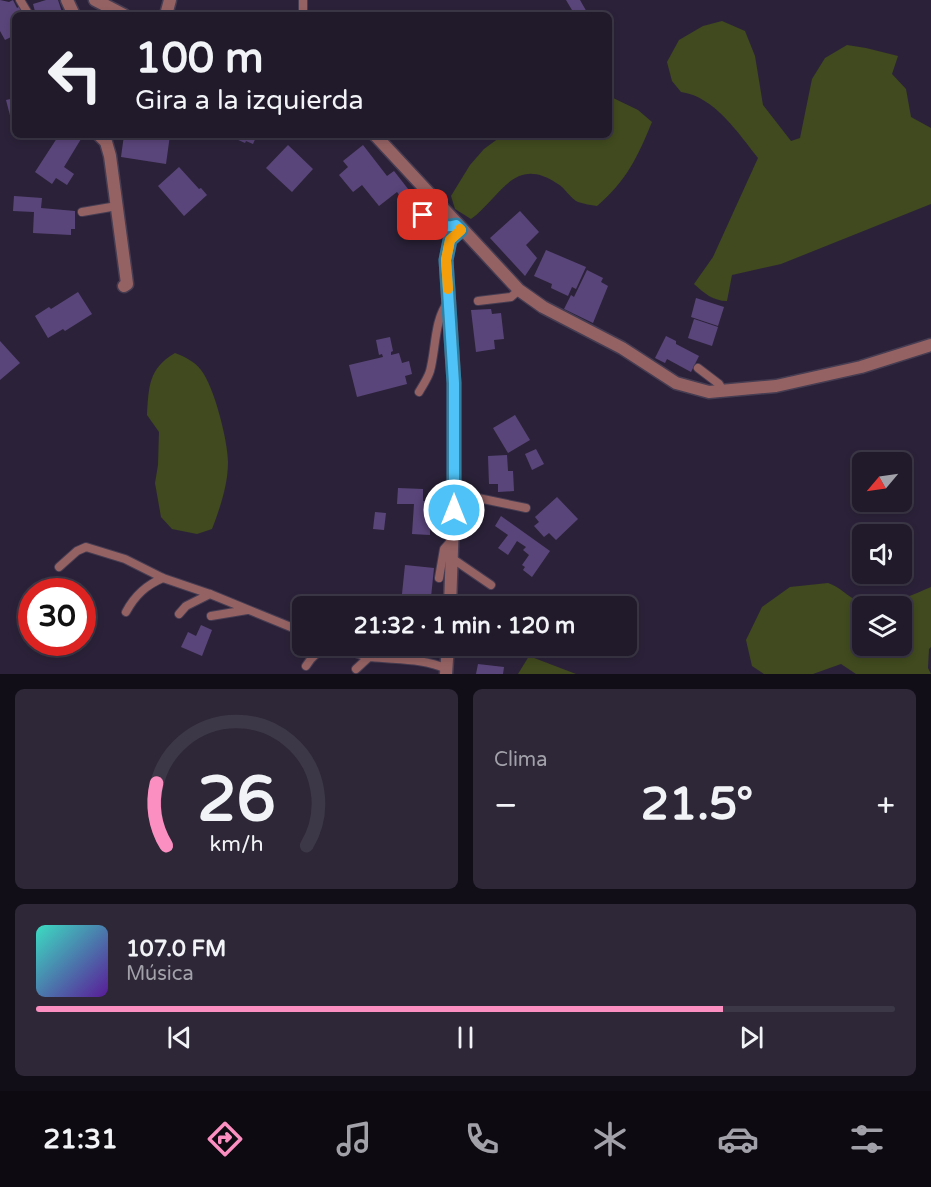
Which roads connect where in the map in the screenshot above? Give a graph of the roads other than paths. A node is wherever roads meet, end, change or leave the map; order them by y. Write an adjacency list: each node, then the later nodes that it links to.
1 (95, 0): 2 (street)
2 (118, 12)
3 (101, 138): 6 (street)
4 (378, 138): 8 (street)
5 (413, 204): 8 (lane)
6 (117, 206): 7 (lane); 9 (street)
7 (82, 212)
8 (459, 227): 10 (street); 11 (street)
9 (124, 286)
10 (519, 290): 12 (lane); 16 (street)
11 (449, 301): 15 (lane); 17 (street)
12 (478, 301)
13 (931, 345): 16 (street)
14 (698, 368): 16 (lane)
15 (419, 392)
16 (724, 392)
17 (454, 493): 18 (lane); 19 (street)
18 (526, 508)
19 (453, 539): 20 (street); 23 (lane)
20 (453, 559): 24 (lane); 26 (street)
21 (59, 567): 22 (lane)
22 (163, 578): 25 (lane); 28 (lane)
23 (439, 578)
24 (491, 585)
25 (210, 594): 27 (lane); 29 (lane)
26 (451, 596)
27 (248, 610): 30 (lane); 31 (lane)
28 (126, 612)
29 (179, 614)
30 (211, 616)
31 (292, 628)
32 (315, 656): 35 (lane)
33 (447, 656): 37 (street)
34 (369, 657): 36 (lane); 37 (lane)
35 (306, 666)
36 (356, 669)
37 (446, 671)

